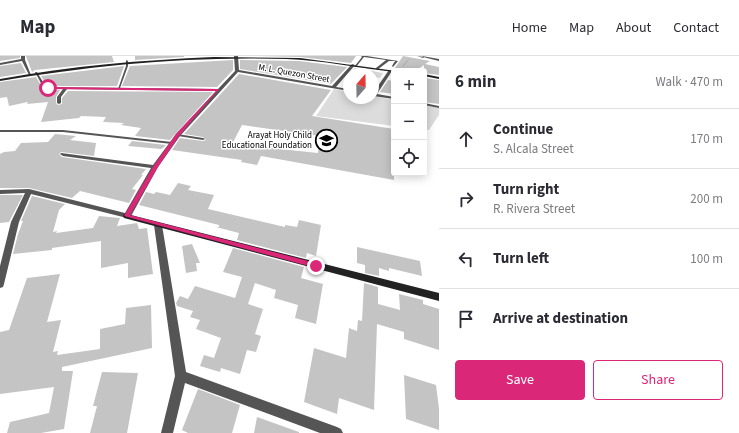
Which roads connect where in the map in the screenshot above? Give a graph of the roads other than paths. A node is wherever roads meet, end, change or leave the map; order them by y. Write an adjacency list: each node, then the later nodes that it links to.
1 (306, 56): 7 (main road)
2 (363, 56): 8 (lane); 12 (lane)
3 (418, 56): 4 (lane)
4 (423, 56): 9 (street)
5 (236, 57): 7 (main road); 10 (main road); 17 (street)
6 (23, 58): 11 (street); 21 (street)
7 (302, 60): 12 (main road)
8 (388, 60): 13 (lane); 15 (lane)
9 (439, 60)
10 (127, 61): 20 (main road); 27 (lane)
11 (0, 64)
12 (354, 66): 14 (main road); 25 (street)
13 (393, 66)
14 (369, 68)
15 (378, 68)
16 (379, 69): 18 (main road)
17 (237, 71): 25 (street, M. L. Quezon Street); 30 (street)
18 (391, 71)
19 (391, 72): 28 (street)
20 (36, 73): 21 (main road); 26 (street)
21 (30, 74): 24 (main road)
22 (427, 76): 23 (main road)
23 (439, 78)
24 (0, 80)
25 (333, 87): 29 (street, M. L. Quezon Street)
26 (66, 88): 27 (street); 33 (street)
27 (119, 88): 30 (street)
28 (379, 88)
29 (343, 89)
30 (218, 90): 37 (street)
31 (379, 95): 32 (street)
32 (391, 97)
33 (59, 103)
34 (427, 105): 35 (street)
35 (439, 107)
36 (0, 131): 39 (lane)
37 (178, 135): 38 (lane); 39 (street)
38 (203, 139)
39 (172, 143): 41 (street)
40 (63, 154): 41 (street)
41 (155, 167): 44 (street)
42 (29, 191): 43 (street); 44 (street); 46 (street)
43 (0, 192)
44 (127, 216): 45 (main road)
45 (158, 225): 47 (main road); 48 (street)
46 (0, 284)
47 (439, 297)
48 (181, 376): 49 (street); 50 (street)
49 (168, 433)
50 (337, 433)

